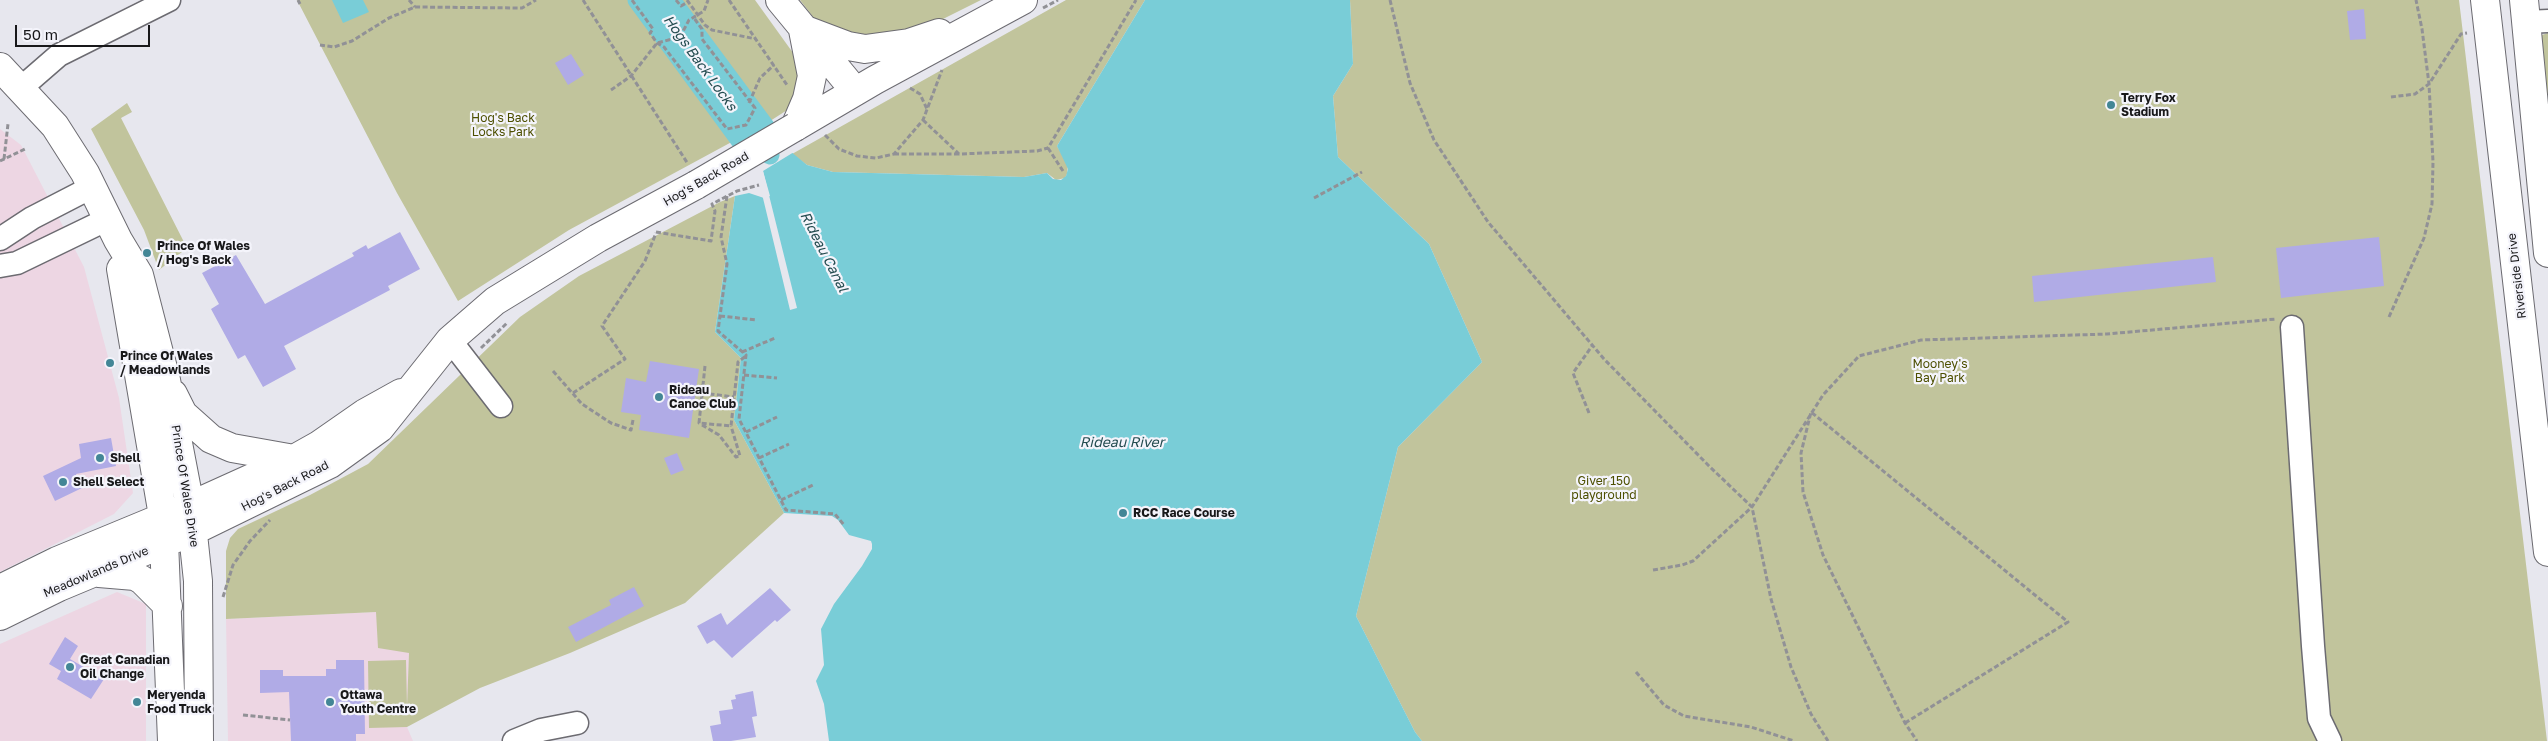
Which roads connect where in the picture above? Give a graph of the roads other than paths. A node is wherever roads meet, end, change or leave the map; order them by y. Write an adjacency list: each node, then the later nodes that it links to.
1 (169, 0): 9 (street)
2 (780, 0): 7 (main road)
3 (2485, 0): 6 (main road, Riverside Drive)
4 (1015, 4): 7 (main road); 10 (main road, Hog's Back Road)
5 (2532, 14): 6 (main road); 15 (main road)
6 (2488, 27): 26 (main road, Riverside Drive)
7 (803, 29): 10 (main road); 11 (main road)
8 (0, 67): 9 (main road, Prince Of Wales Drive)
9 (21, 88): 12 (main road, Prince Of Wales Drive)
10 (855, 91): 11 (main road, Hog's Back Road)
11 (795, 127): 18 (main road, Hog's Back Road, bridge)
12 (92, 187): 13 (main road, Prince Of Wales Drive); 14 (street)
13 (113, 229): 16 (street); 19 (main road, Prince Of Wales Drive); 23 (main road, Prince Of Wales Drive)
14 (0, 239)
15 (2548, 252)
16 (0, 266)
17 (2292, 327): 35 (street)
18 (450, 340): 20 (main road, Hog's Back Road); 21 (street)
19 (166, 380): 22 (main road); 24 (main road, Prince Of Wales Drive)
20 (411, 387): 22 (main road, Hog's Back Road); 24 (main road, Hog's Back Road)
21 (501, 406)
22 (294, 459): 24 (main road, Hog's Back Road)
23 (163, 516): 24 (main road, Meadowlands Drive); 25 (main road, Prince Of Wales Drive); 28 (main road, Meadowlands Drive)
24 (192, 519): 25 (main road, Meadowlands Drive); 33 (main road, Prince Of Wales Drive)
25 (166, 544): 27 (main road, Meadowlands Drive); 29 (main road, Prince Of Wales Drive)
26 (2548, 552)
27 (95, 572): 29 (main road); 30 (main road, Meadowlands Drive)
28 (0, 589)
29 (168, 606): 32 (main road, Prince Of Wales Drive)
30 (0, 616)
31 (577, 723): 34 (street)
32 (172, 741)
33 (199, 741)
34 (514, 741)
35 (2330, 741)

